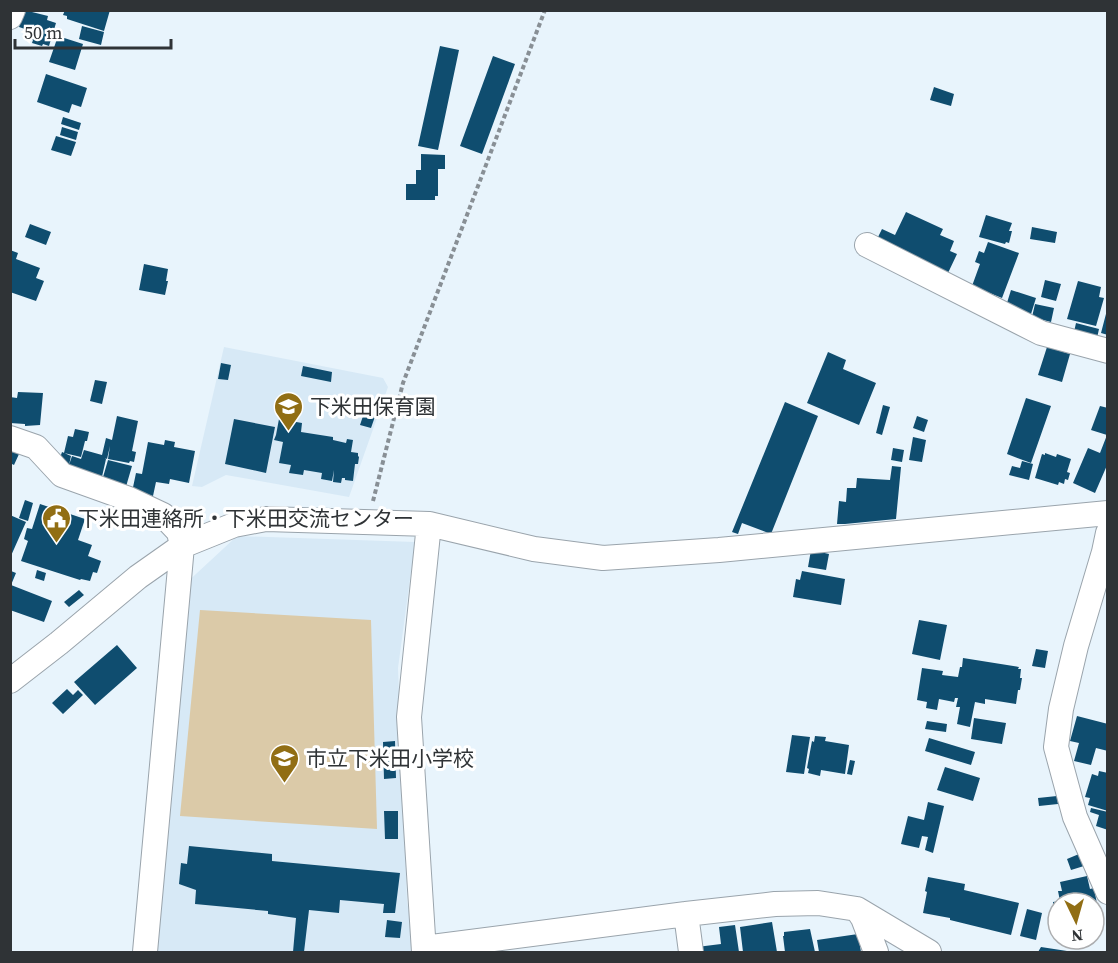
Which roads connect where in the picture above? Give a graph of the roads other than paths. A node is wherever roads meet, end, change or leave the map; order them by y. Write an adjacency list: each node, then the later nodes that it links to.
1 (13, 10): 2 (street)
2 (10, 17)
3 (867, 245): 4 (street)
4 (1107, 351)
5 (10, 438): 8 (street)
6 (1107, 513): 7 (street)
7 (429, 524): 8 (street); 14 (street)
8 (182, 546): 10 (street); 15 (street)
9 (1106, 546): 11 (street)
10 (10, 681)
11 (1107, 892)
12 (857, 909): 13 (street); 17 (street); 18 (street)
13 (686, 914): 14 (street); 16 (street)
14 (424, 950)
15 (145, 952)
16 (691, 952)
17 (876, 952)
18 (929, 952)

